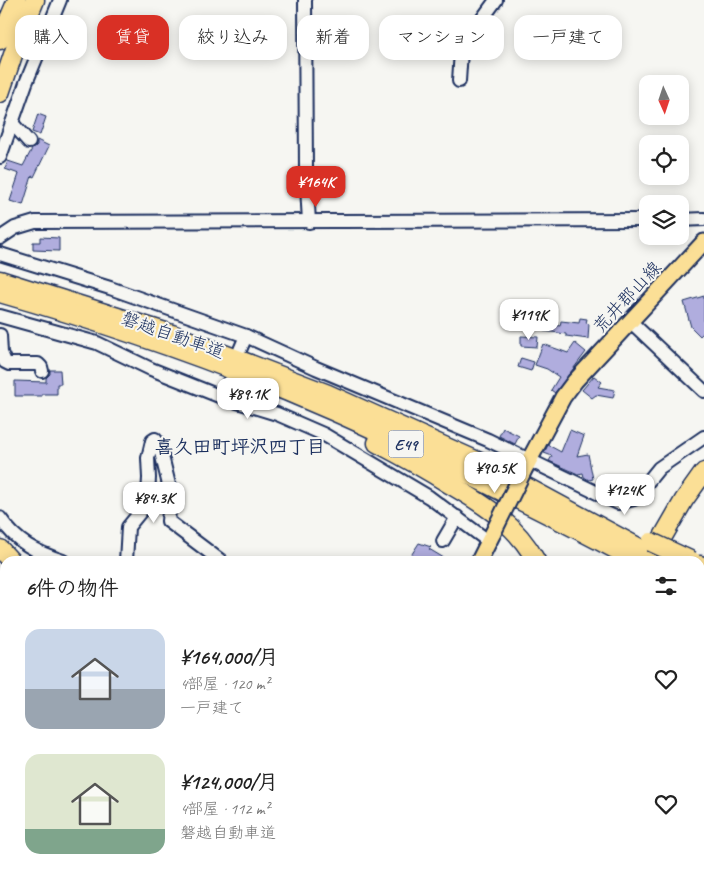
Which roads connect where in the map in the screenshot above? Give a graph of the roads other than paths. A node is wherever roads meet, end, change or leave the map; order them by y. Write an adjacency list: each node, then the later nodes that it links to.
1 (17, 0): 6 (highway)
2 (35, 0): 8 (highway)
3 (60, 0): 9 (street)
4 (305, 0): 15 (street)
5 (496, 0): 7 (street)
6 (0, 40)
7 (459, 80)
8 (0, 93)
9 (12, 123): 10 (street); 11 (street)
10 (29, 142)
11 (0, 157)
12 (704, 219): 14 (street)
13 (639, 220): 15 (street)
14 (689, 220)
15 (308, 222): 16 (street)
16 (0, 238)
17 (704, 242): 22 (main road, 荒井郡山線)
18 (0, 254): 24 (street)
19 (0, 280): 39 (highway, 磐越自動車道 / E49)
20 (0, 293): 25 (highway, 磐越自動車道 / E49)
21 (0, 316): 30 (street)
22 (630, 321): 29 (street); 32 (main road, 荒井郡山線)
23 (0, 335): 27 (street)
24 (246, 336): 26 (street); 32 (street)
25 (167, 347): 39 (highway, 磐越自動車道 / E49); 44 (highway)
26 (240, 350)
27 (42, 371)
28 (228, 383): 30 (street)
29 (704, 391)
30 (224, 398): 36 (street)
31 (704, 437): 32 (street)
32 (527, 463): 37 (main road, 荒井郡山線, bridge)
33 (704, 472): 39 (highway)
34 (704, 489): 46 (highway)
35 (0, 518): 40 (street)
36 (457, 518): 37 (street); 38 (street)
37 (490, 537): 43 (main road, 荒井郡山線)
38 (443, 541)
39 (645, 554): 45 (highway, bridge)
40 (48, 556)
41 (126, 556): 42 (street)
42 (214, 556)
43 (481, 556)
44 (534, 556)
45 (658, 556)
46 (665, 556)

